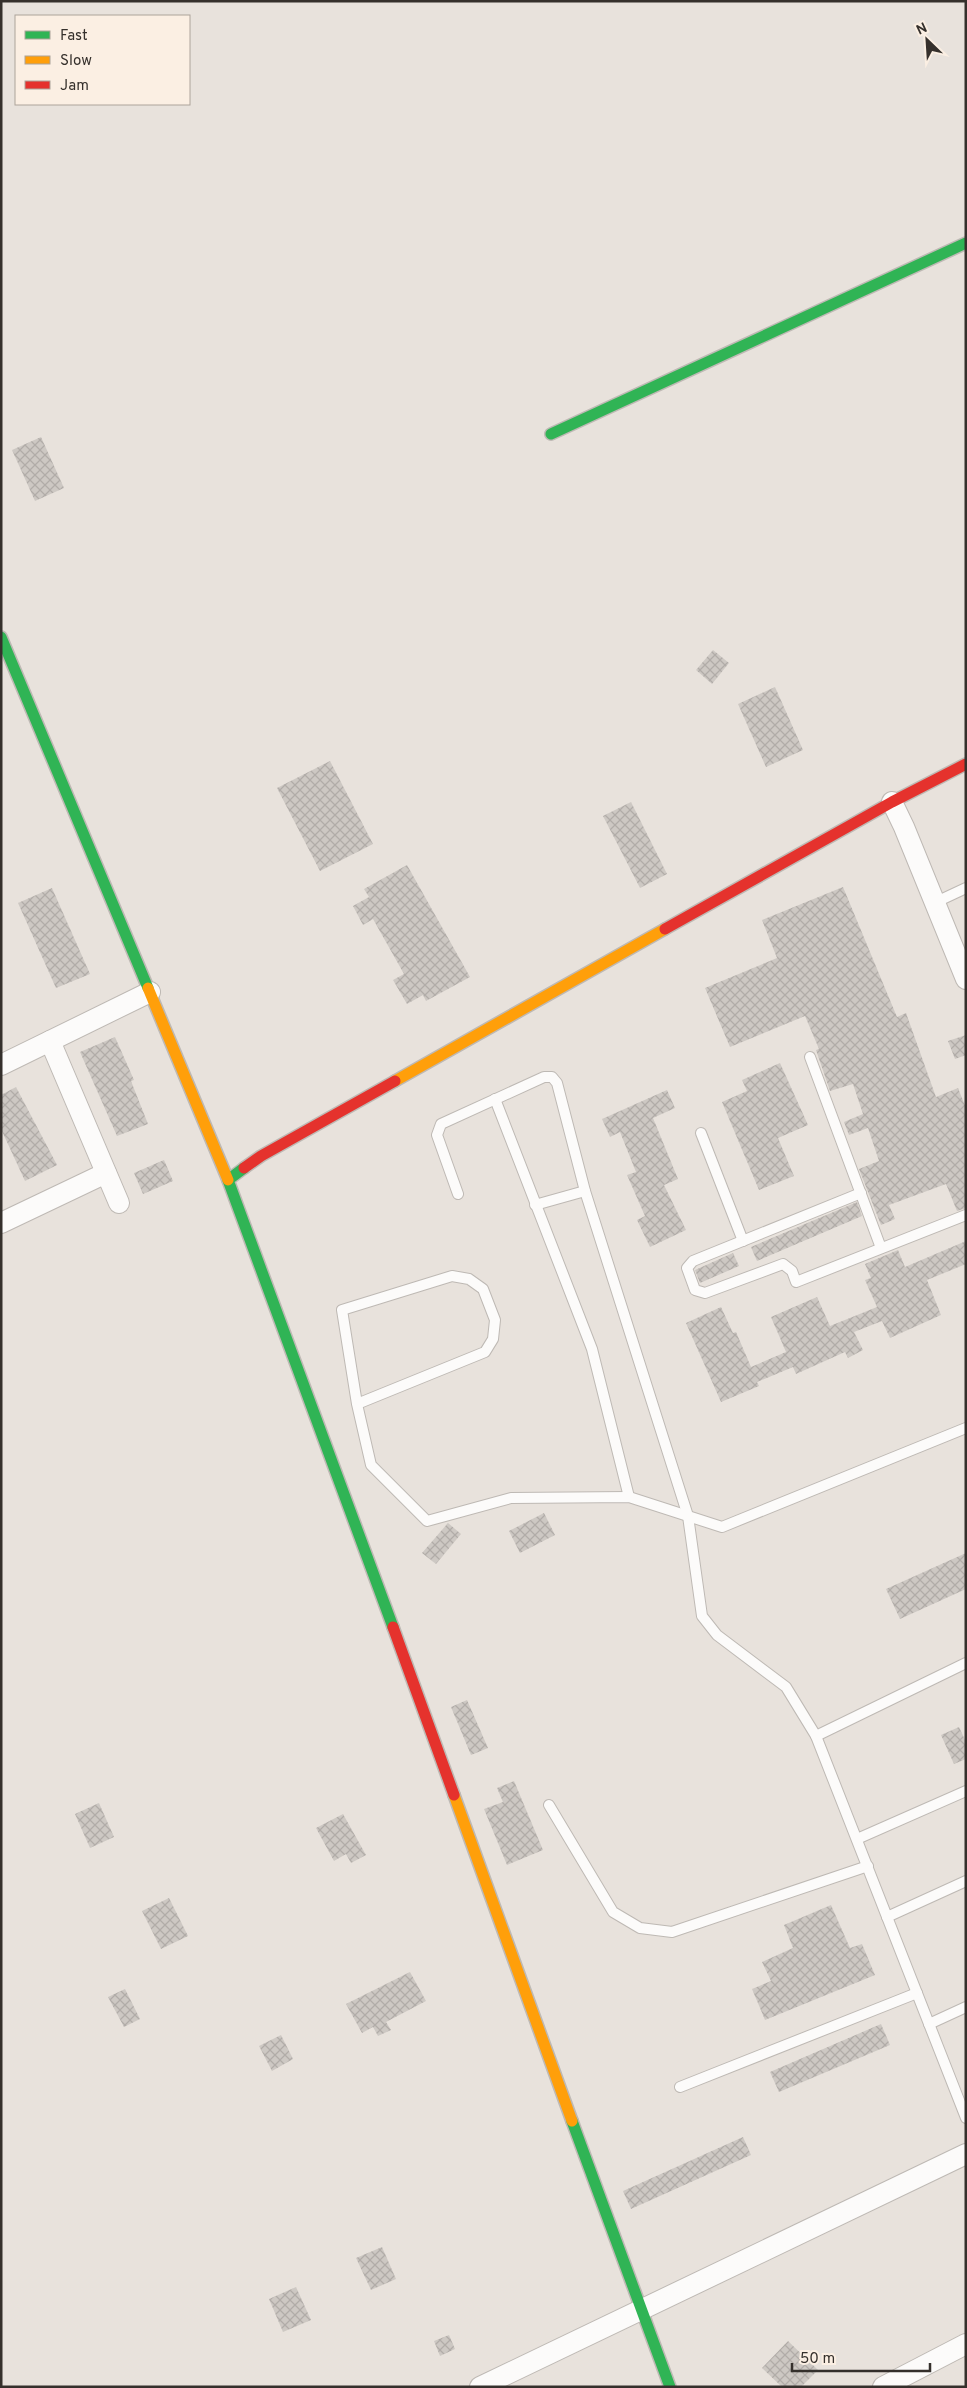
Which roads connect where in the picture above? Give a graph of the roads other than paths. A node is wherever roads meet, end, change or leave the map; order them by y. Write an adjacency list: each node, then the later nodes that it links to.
1 (966, 243): 2 (street)
2 (551, 434)
3 (1, 637): 9 (street)
4 (966, 764): 5 (street)
5 (892, 802): 7 (street); 16 (street)
6 (966, 888): 7 (lane)
7 (934, 903): 8 (street)
8 (966, 979)
9 (150, 992): 10 (street); 16 (street)
10 (50, 1041): 12 (street); 15 (street)
11 (810, 1057): 19 (lane)
12 (1, 1066)
13 (495, 1099): 17 (lane); 18 (lane); 21 (lane)
14 (701, 1133): 24 (lane)
15 (106, 1173): 20 (street); 23 (street)
16 (228, 1180): 44 (street)
17 (585, 1191): 21 (lane); 29 (lane)
18 (458, 1194)
19 (861, 1194): 24 (lane); 25 (lane)
20 (119, 1203)
21 (535, 1204): 28 (lane)
22 (966, 1215): 25 (lane)
23 (1, 1223)
24 (743, 1241): 25 (lane)
25 (881, 1248)
26 (356, 1404): 26 (lane); 28 (lane)
27 (966, 1428): 29 (lane)
28 (629, 1497): 29 (lane)
29 (688, 1516): 31 (lane)
30 (966, 1663): 31 (lane)
31 (816, 1736): 34 (lane)
32 (966, 1792): 34 (lane)
33 (549, 1805): 35 (lane)
34 (857, 1839): 35 (lane)
35 (868, 1866): 37 (lane)
36 (966, 1881): 37 (lane)
37 (887, 1917): 38 (lane)
38 (917, 1993): 40 (lane); 41 (lane)
39 (966, 2007): 40 (lane)
40 (929, 2024): 42 (lane)
41 (680, 2087)
42 (966, 2118)
43 (966, 2154): 44 (street)
44 (640, 2310): 46 (street); 47 (street)
45 (966, 2344): 48 (street)
46 (480, 2387)
47 (670, 2387)
48 (883, 2387)

